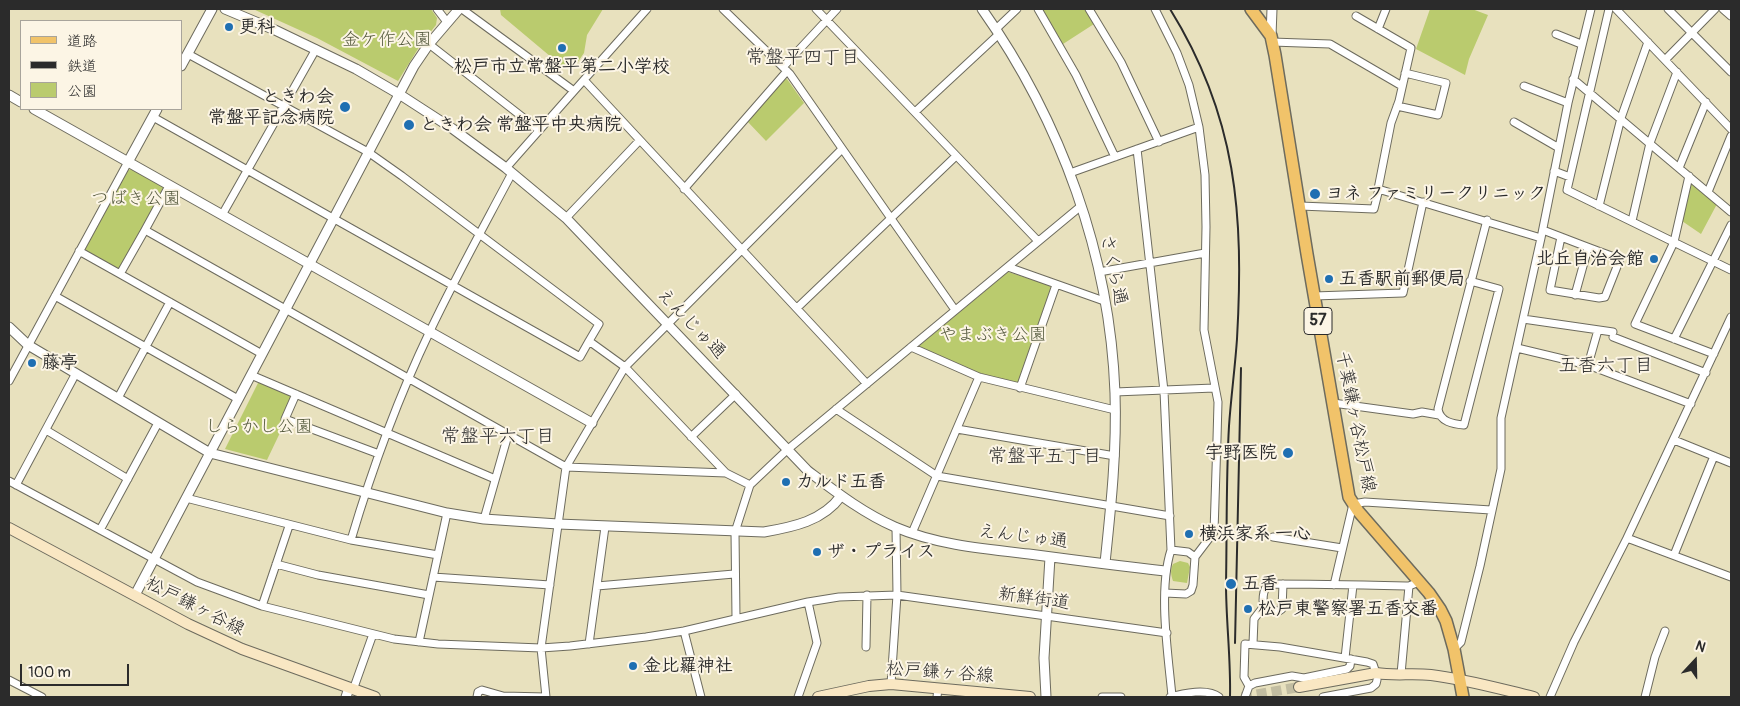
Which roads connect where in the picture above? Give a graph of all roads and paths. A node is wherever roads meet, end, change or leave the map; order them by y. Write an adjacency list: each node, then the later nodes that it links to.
1 (212, 9): 36 (street)
2 (226, 9): 35 (street, えんじゅ通)
3 (437, 9): 26 (street)
4 (460, 9): 26 (street); 47 (street)
5 (647, 9): 44 (street)
6 (723, 9): 39 (street)
7 (816, 9): 25 (street)
8 (837, 9): 25 (street)
9 (982, 9): 28 (street, さくら通)
10 (1017, 9): 28 (street)
11 (1038, 9): 73 (street)
12 (1089, 9): 66 (street)
13 (1154, 9): 61 (street)
14 (1251, 9): 31 (main road, 千葉鎌ヶ谷松戸線 / 57)
15 (1272, 9): 31 (street)
16 (1386, 9): 27 (street)
17 (1591, 9): 34 (street)
18 (1609, 9): 48 (street)
19 (1616, 9): 32 (street)
20 (1668, 9): 29 (street)
21 (1715, 9): 29 (street)
22 (1723, 9): 24 (street)
23 (1356, 16): 27 (street)
24 (1731, 16)
25 (827, 19): 39 (street); 57 (street)
26 (446, 22): 33 (street)
27 (1378, 29): 42 (street)
28 (997, 31): 57 (street); 79 (street, さくら通)
29 (1692, 33): 37 (street); 41 (street)
30 (1556, 34): 34 (street)
31 (1271, 39): 45 (street); 88 (main road, 千葉鎌ヶ谷松戸線 / 57)
32 (1648, 42): 37 (street); 59 (street)
33 (429, 44): 50 (street); 63 (street)
34 (1581, 44): 43 (street)
35 (316, 49): 50 (street, えんじゅ通); 54 (street)
36 (188, 54): 38 (street); 54 (street)
37 (1665, 60): 40 (street)
38 (182, 64)
39 (785, 69): 69 (street); 83 (street)
40 (1677, 72): 52 (street); 67 (street)
41 (1731, 72)
42 (1405, 73): 45 (street); 55 (street)
43 (1573, 79): 48 (street); 53 (street)
44 (584, 80): 47 (street); 65 (street)
45 (1402, 86): 55 (street)
46 (1524, 86): 53 (street)
47 (574, 91): 63 (street)
48 (1590, 92): 59 (street); 81 (street)
49 (9, 94): 51 (street)
50 (399, 94): 71 (street); 77 (street, えんじゅ通)
51 (20, 101)
52 (1706, 102): 62 (street); 75 (street)
53 (1568, 103): 68 (street)
54 (284, 106): 71 (street); 76 (street)
55 (1397, 106): 84 (street)
56 (36, 110): 74 (street)
57 (916, 112): 72 (street)
58 (155, 113): 74 (street); 76 (street)
59 (1621, 118): 67 (street); 89 (street)
60 (1514, 122): 68 (street)
61 (1200, 128): 66 (street); 107 (street)
62 (1731, 129)
63 (539, 130): 77 (street)
64 (1731, 136): 85 (street)
65 (639, 142): 83 (street); 93 (street)
66 (1159, 142): 70 (street)
67 (1650, 143): 75 (street); 96 (street)
68 (1559, 148): 78 (street)
69 (842, 150): 94 (street); 105 (street)
70 (1137, 150): 73 (street); 109 (street)
71 (368, 152): 92 (street); 99 (street)
72 (956, 156): 94 (street); 102 (street)
73 (1116, 157): 79 (street)
74 (128, 162): 82 (street); 106 (street)
75 (1679, 168): 80 (street)
76 (247, 170): 91 (street); 92 (street)
77 (509, 171): 93 (street, えんじゅ通); 99 (street)
78 (1554, 171): 81 (street); 100 (street)
79 (1070, 174): 87 (street, さくら通)
80 (1689, 176): 85 (street); 103 (street)
81 (1570, 177): 89 (street)
82 (169, 186): 91 (street); 98 (street)
83 (684, 188): 105 (street)
84 (1378, 189): 86 (street); 88 (street)
85 (1708, 192): 90 (street)
86 (1423, 202): 95 (street); 120 (street)
87 (1081, 206): 102 (street); 113 (street, さくら通)
88 (1300, 206): 120 (main road, 千葉鎌ヶ谷松戸線 / 57)
89 (1599, 206): 96 (street)
90 (1731, 212)
91 (222, 215): 110 (street)
92 (333, 218): 110 (street); 117 (street)
93 (566, 218): 128 (street, えんじゅ通)
94 (891, 218): 123 (street); 125 (street)
95 (1487, 220): 100 (street); 115 (street)
96 (1632, 221): 103 (street)
97 (1731, 225): 108 (street)
98 (145, 230): 114 (street); 124 (street)
99 (480, 233): 117 (street); 133 (street)
100 (1542, 234): 101 (street); 127 (street)
101 (1561, 237): 104 (street); 118 (street)
102 (1038, 241): 111 (street)
103 (1674, 242): 108 (street); 132 (street)
104 (1588, 248): 118 (street); 118 (street)
105 (741, 250): 123 (street); 128 (street)
106 (79, 251): 114 (street); 119 (street)
107 (1206, 253): 109 (street); 150 (street)
108 (1712, 261): 112 (street); 132 (street)
109 (1151, 263): 113 (street); 151 (street)
110 (309, 264): 124 (street); 131 (street)
111 (1008, 267): 116 (street); 125 (street)
112 (1731, 270)
113 (1100, 272): 121 (street, さくら通)
114 (120, 274): 122 (street)
115 (1470, 281): 161 (street); 161 (street)
116 (1056, 285): 121 (street); 149 (street)
117 (453, 286): 131 (street); 133 (street)
118 (1576, 295)
119 (55, 296): 134 (street); 135 (street)
120 (1314, 296): 157 (main road, 千葉鎌ヶ谷松戸線 / 57)
121 (1104, 300): 152 (street, さくら通)
122 (170, 302): 135 (street); 138 (street)
123 (797, 308): 148 (street)
124 (286, 309): 138 (street); 146 (street)
125 (955, 310): 136 (street)
126 (1731, 317): 139 (street)
127 (1523, 319): 130 (street); 137 (street)
128 (668, 323): 141 (street); 154 (street, えんじゅ通)
129 (9, 327): 134 (street)
130 (1598, 330): 140 (street); 143 (street)
131 (430, 331): 146 (street); 163 (street)
132 (1674, 339): 139 (street)
133 (589, 341): 141 (street)
134 (28, 345): 142 (street); 147 (street)
135 (146, 347): 155 (street); 156 (street)
136 (911, 347): 145 (street); 148 (street)
137 (1517, 348): 140 (street); 189 (street)
138 (262, 354): 144 (street)
139 (1714, 354): 143 (street)
140 (1588, 365): 158 (street)
141 (625, 367): 163 (street); 168 (street)
142 (76, 373): 155 (street); 165 (street)
143 (1706, 373): 158 (street)
144 (251, 375): 153 (street); 156 (street)
145 (979, 377): 149 (street); 164 (street)
146 (409, 379): 166 (street); 167 (street)
147 (9, 381)
148 (868, 384): 159 (street)
149 (1020, 388): 160 (street)
150 (1214, 388): 151 (street); 209 (street)
151 (1164, 390): 152 (street); 191 (street)
152 (1115, 392): 160 (street, さくら通)
153 (296, 394): 166 (street); 172 (street)
154 (736, 394): 168 (street); 170 (street, えんじゅ通)
155 (118, 398): 162 (street)
156 (238, 399): 171 (street)
157 (1332, 403): 161 (street); 187 (main road, 千葉鎌ヶ谷松戸線 / 57)
158 (1691, 404): 169 (street)
159 (836, 409): 170 (street); 178 (street)
160 (1115, 410): 173 (street, さくら通)
161 (1439, 415)
162 (158, 423): 171 (street); 179 (street)
163 (592, 423): 176 (street)
164 (957, 429): 173 (street); 178 (street)
165 (46, 430): 179 (street); 182 (street)
166 (387, 433): 172 (street); 180 (street)
167 (508, 435): 176 (street); 180 (street)
168 (691, 436): 177 (street)
169 (1674, 440): 174 (street); 202 (street)
170 (787, 450): 183 (street); 185 (street, えんじゅ通)
171 (210, 453): 184 (street); 186 (street)
172 (379, 454): 184 (street)
173 (1115, 456): 188 (street, さくら通)
174 (1714, 456): 175 (street); 207 (street)
175 (1731, 463)
176 (566, 467): 177 (street); 193 (street)
177 (726, 474): 183 (street)
178 (937, 476): 188 (street); 200 (street)
179 (128, 479): 198 (street)
180 (494, 479): 192 (street)
181 (9, 481): 182 (street, 新鮮街道)
182 (16, 485): 198 (street, 新鮮街道)
183 (750, 485): 199 (street)
184 (364, 493): 190 (street); 203 (street)
185 (841, 496): 196 (street, えんじゅ通); 199 (street)
186 (186, 498): 194 (street); 210 (street)
187 (1353, 504): 189 (street); 204 (street); 218 (main road, 千葉鎌ヶ谷松戸線 / 57)
188 (1112, 506): 191 (street); 211 (street, さくら通)
189 (1491, 510): 242 (street)
190 (447, 513): 192 (street); 206 (street)
191 (1170, 516): 205 (street)
192 (484, 519): 193 (street)
193 (558, 524): 195 (street); 219 (street)
194 (289, 526): 203 (street); 212 (street)
195 (605, 527): 199 (street); 222 (street)
196 (896, 527): 200 (street, えんじゅ通); 227 (street)
197 (9, 528): 224 (main road, 松戸鎌ヶ谷線)
198 (100, 530): 210 (street, 新鮮街道)
199 (735, 532): 214 (street)
200 (912, 533): 208 (street, えんじゅ通)
201 (1273, 537): 204 (street)
202 (1626, 538): 207 (street); 271 (street)
203 (351, 540): 206 (street)
204 (1342, 548): 220 (street)
205 (1171, 550): 209 (street); 213 (street)
206 (438, 555): 215 (street)
207 (1674, 555): 216 (street)
208 (1050, 557): 211 (street, えんじゅ通); 231 (street)
209 (1195, 557): 223 (street)
210 (154, 558): 224 (street); 229 (street, 新鮮街道)
211 (1105, 563): 213 (street, えんじゅ通)
212 (276, 564): 225 (street); 229 (street)
213 (1166, 571): 223 (street)
214 (734, 574): 222 (street); 232 (street)
215 (433, 577): 219 (street); 225 (street)
216 (1731, 577)
217 (1283, 584): 220 (street); 230 (street); 230 (street)
218 (1414, 584): 221 (street); 242 (main road, 千葉鎌ヶ谷松戸線 / 57); 244 (street)
219 (550, 585): 241 (street)
220 (1334, 585): 221 (street)
221 (1353, 585): 243 (street)
222 (597, 586): 238 (street)
223 (1165, 593): 235 (street)
224 (135, 595): 251 (main road, 松戸鎌ヶ谷線)
225 (429, 595): 237 (street)
226 (867, 595): 227 (street, 新鮮街道); 228 (street, 新鮮街道); 240 (street)
227 (897, 595): 231 (street, 新鮮街道); 248 (street)
228 (808, 602): 232 (street, 新鮮街道); 259 (street)
229 (262, 606): 236 (street, 新鮮街道)
230 (1264, 606): 239 (street)
231 (1047, 616): 235 (street, 新鮮街道); 262 (street)
232 (736, 618): 233 (street, 新鮮街道)
233 (684, 630): 238 (street, 新鮮街道); 258 (street)
234 (1665, 631): 272 (street)
235 (1167, 633): 265 (street)
236 (373, 634): 237 (street, 新鮮街道); 251 (street)
237 (419, 642): 241 (street, 新鮮街道)
238 (589, 644): 241 (street, 新鮮街道)
239 (1253, 644): 243 (street); 249 (street)
240 (866, 647)
241 (541, 648): 257 (street)
242 (1454, 649): 247 (main road, 千葉鎌ヶ谷松戸線 / 57)
243 (1348, 658): 245 (street); 249 (street)
244 (1401, 674): 245 (main road); 247 (main road)
245 (1374, 677): 250 (main road); 268 (street)
246 (9, 680): 254 (street)
247 (1461, 681): 269 (main road, 千葉鎌ヶ谷松戸線 / 57); 270 (main road)
248 (891, 684): 252 (main road, 松戸鎌ヶ谷線); 260 (main road, 松戸鎌ヶ谷線)
249 (1249, 686): 267 (street)
250 (1300, 690)
251 (349, 692): 255 (main road, 松戸鎌ヶ谷線)
252 (938, 693): 253 (main road, 松戸鎌ヶ谷線)
253 (977, 694): 261 (main road, 松戸鎌ヶ谷線)
254 (42, 697)
255 (375, 697)
256 (477, 697): 257 (street)
257 (546, 697)
258 (701, 697)
259 (798, 697)
260 (818, 697)
261 (1030, 697)
262 (1046, 697)
263 (1102, 697): 264 (street)
264 (1121, 697)
265 (1171, 697): 266 (street)
266 (1219, 697)
267 (1245, 697)
268 (1323, 697)
269 (1463, 697)
270 (1534, 697)
271 (1550, 697)
272 (1645, 697)

